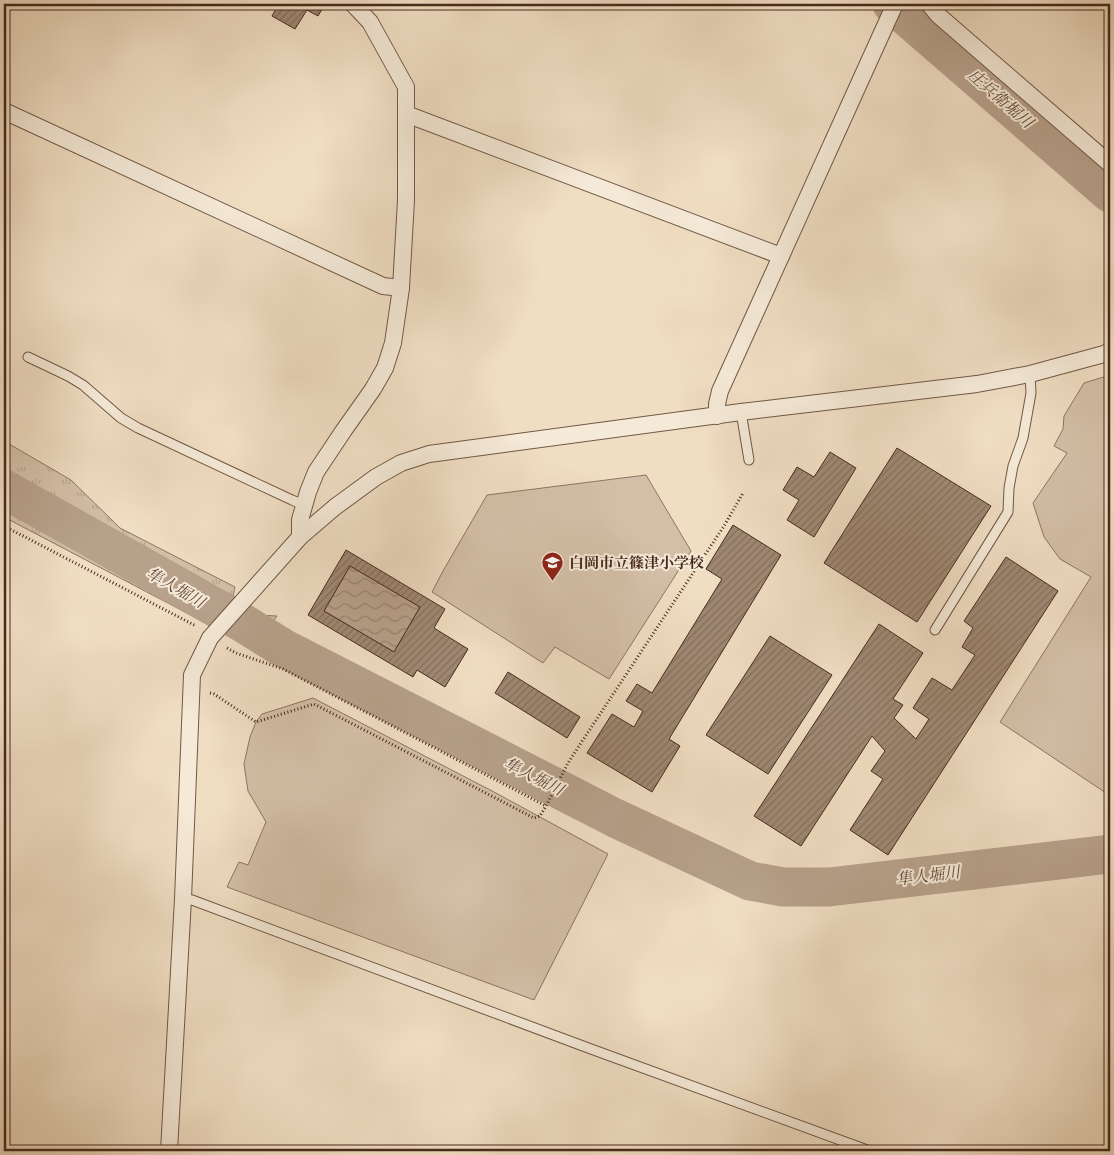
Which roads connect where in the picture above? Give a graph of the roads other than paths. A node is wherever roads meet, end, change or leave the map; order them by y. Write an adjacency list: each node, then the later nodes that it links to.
1 (353, 4): 5 (street)
2 (895, 4): 7 (street)
3 (929, 4): 6 (street)
4 (4, 111): 8 (street)
5 (406, 114): 7 (street); 8 (street)
6 (1110, 164)
7 (781, 256): 13 (street)
8 (401, 288): 15 (street)
9 (1110, 351): 11 (street)
10 (28, 357): 15 (lane)
11 (1030, 374): 12 (street); 17 (lane)
12 (741, 412): 13 (street); 14 (lane)
13 (718, 416): 16 (street)
14 (749, 460)
15 (304, 505): 16 (street)
16 (300, 536): 18 (street)
17 (935, 630)
18 (183, 899): 19 (street); 20 (lane)
19 (169, 1151)
20 (870, 1151)

